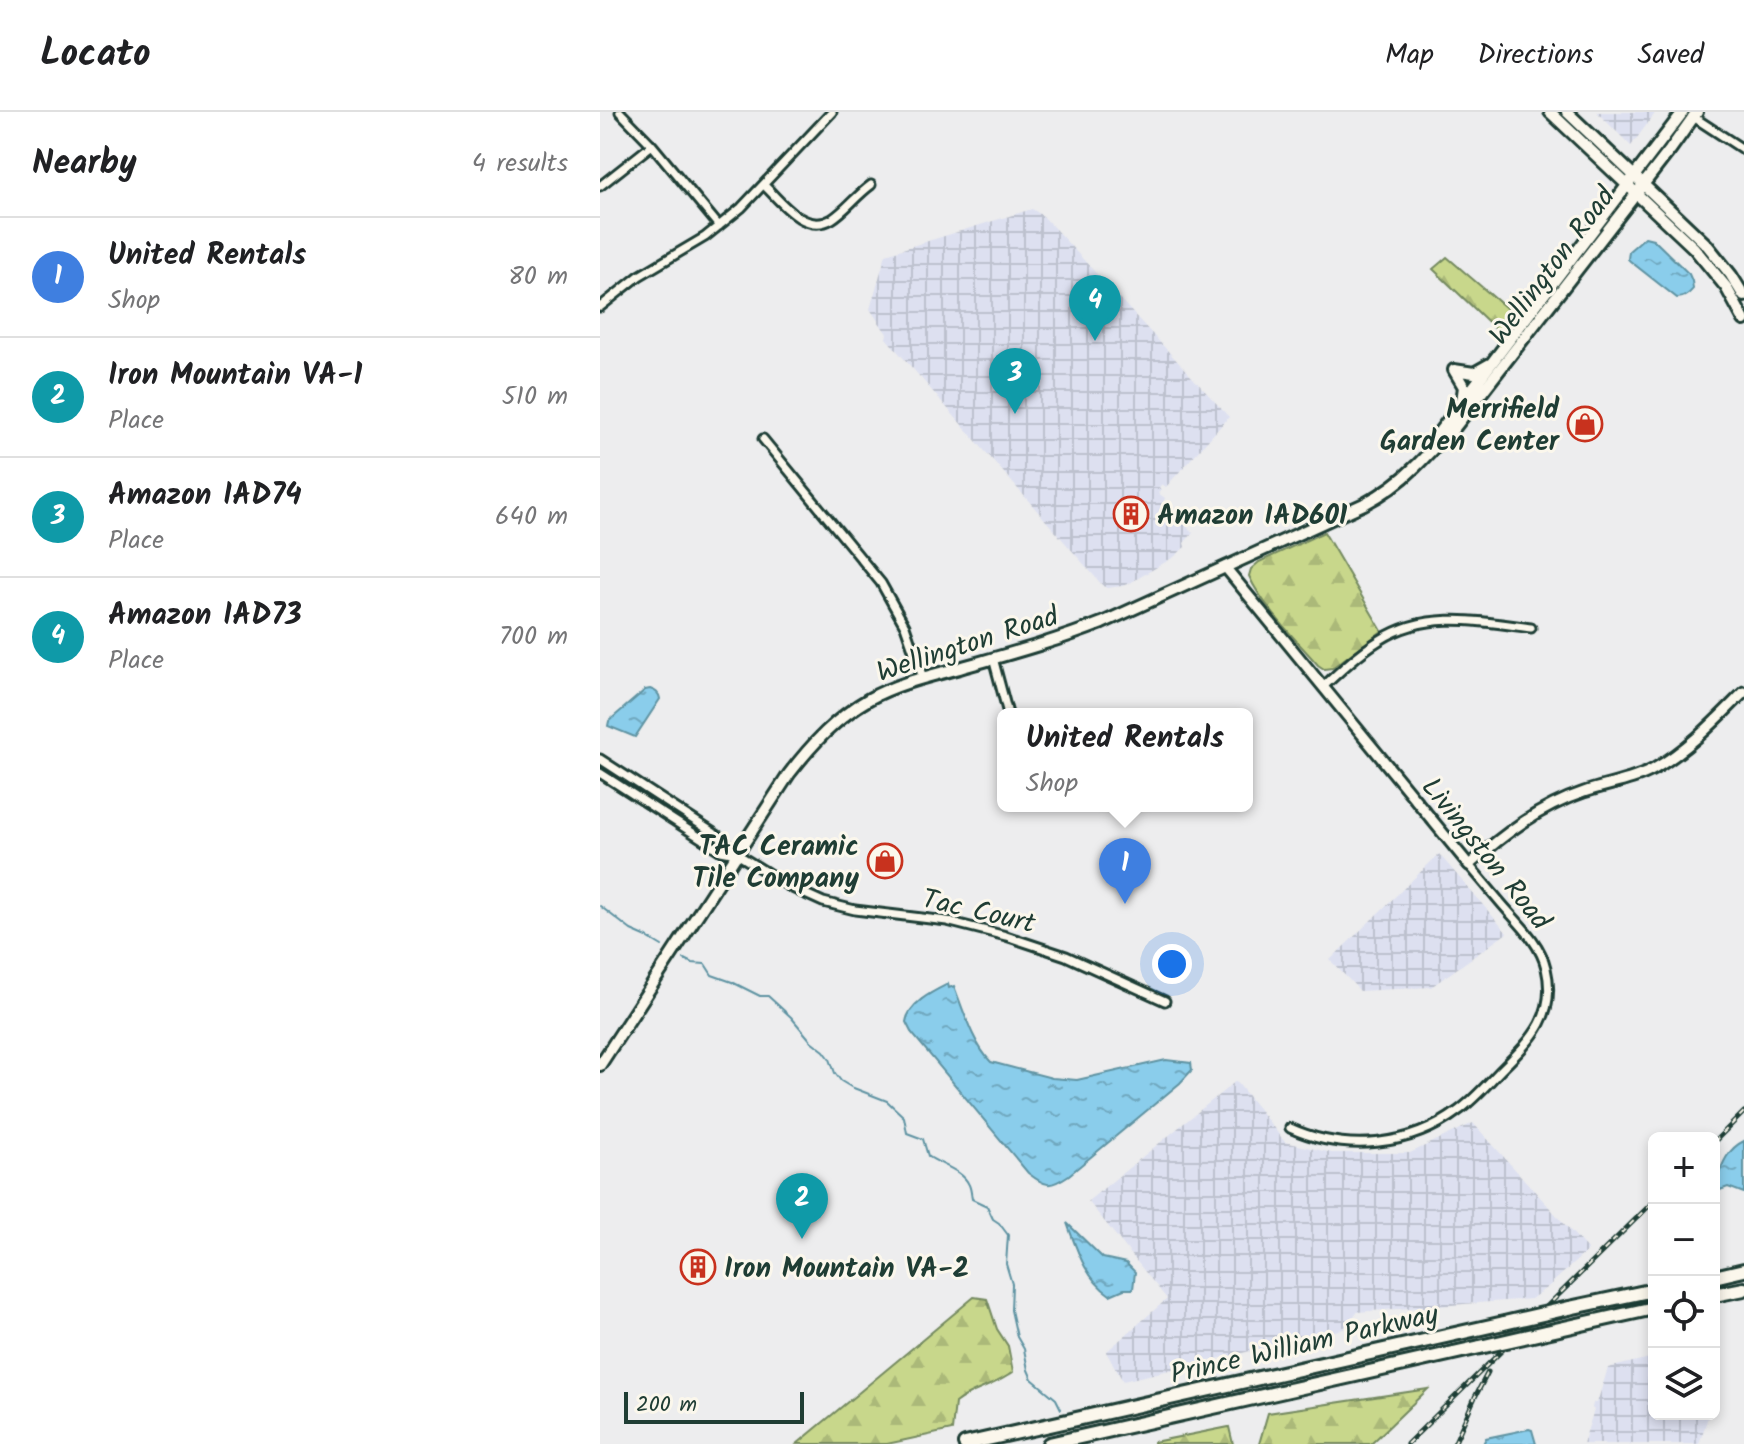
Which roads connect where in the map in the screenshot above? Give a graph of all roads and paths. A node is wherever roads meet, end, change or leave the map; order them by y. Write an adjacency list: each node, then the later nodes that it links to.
1 (620, 112): 6 (street)
2 (832, 112): 9 (street)
3 (1550, 112): 12 (main road)
4 (1567, 112): 8 (main road)
5 (1690, 113): 7 (street); 8 (main road, Wellington Road)
6 (652, 145): 11 (street); 13 (street)
7 (1744, 150)
8 (1639, 180): 12 (main road, Wellington Road); 14 (main road)
9 (764, 185): 10 (street); 13 (street)
10 (871, 185)
11 (600, 186)
12 (1632, 190): 16 (main road); 17 (main road, Wellington Road); 20 (main road, Wellington Road)
13 (719, 226): 15 (street)
14 (1744, 296)
15 (600, 307)
16 (1744, 320)
17 (1495, 361): 18 (main road, Wellington Road); 18 (main road)
18 (1460, 407): 20 (main road, Wellington Road)
19 (763, 439): 24 (street)
20 (1438, 443): 21 (main road, Wellington Road)
21 (1225, 567): 23 (main road, Wellington Road); 25 (street, Livingston Road)
22 (1531, 628): 25 (street)
23 (993, 658): 24 (main road, Wellington Road); 27 (street)
24 (923, 678): 30 (main road, Wellington Road)
25 (1323, 687): 31 (street, Livingston Road)
26 (1744, 692): 31 (street)
27 (1006, 708)
28 (600, 759): 30 (street)
29 (600, 773): 30 (street)
30 (737, 854): 32 (street, Tac Court); 33 (main road, Wellington Road)
31 (1469, 865): 34 (street, Livingston Road)
32 (1165, 1001)
33 (600, 1065)
34 (1290, 1128)
35 (1744, 1270): 36 (highway)
36 (1718, 1276)
37 (1744, 1289): 39 (highway)
38 (1648, 1291): 41 (highway, Prince William Parkway, bridge)
39 (1720, 1294)
40 (1648, 1309): 42 (highway, Prince William Parkway, bridge)
41 (965, 1444)
42 (1049, 1444)

